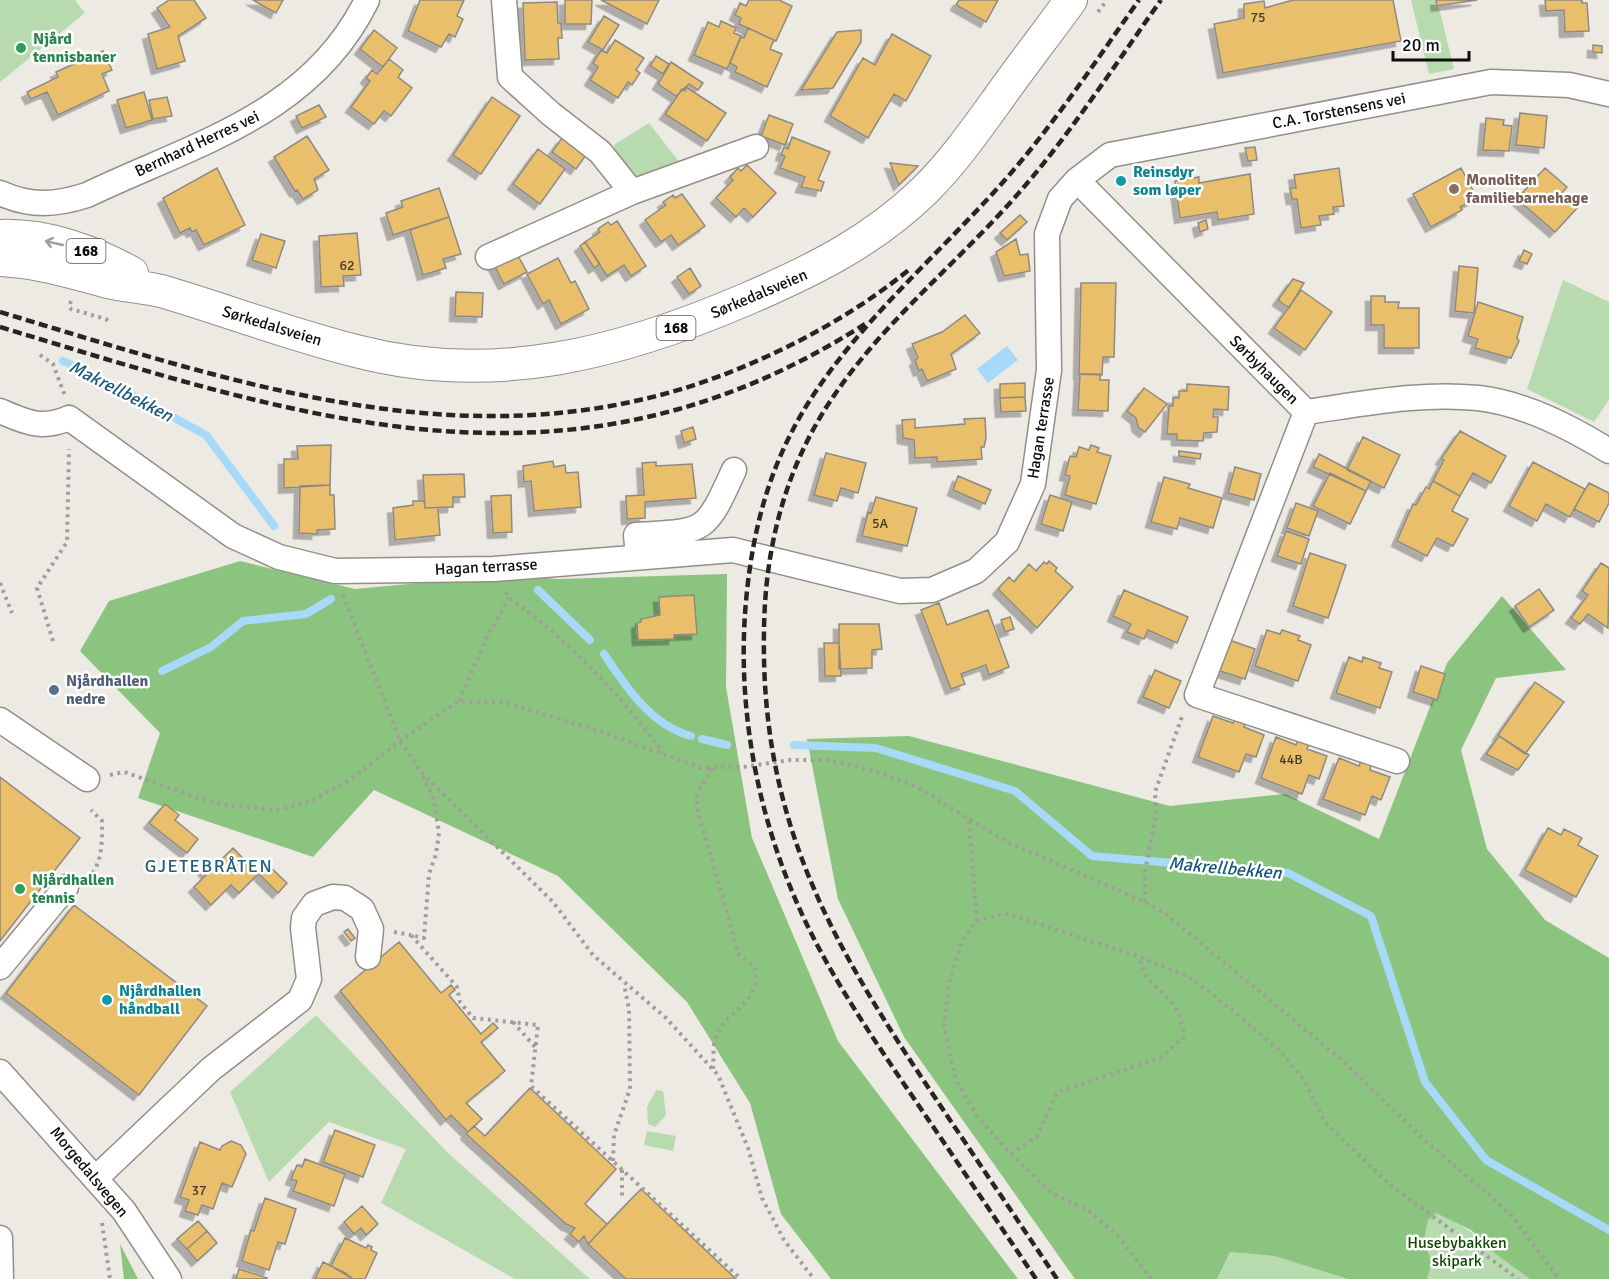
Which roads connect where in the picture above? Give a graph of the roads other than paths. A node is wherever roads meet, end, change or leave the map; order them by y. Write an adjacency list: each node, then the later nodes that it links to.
1 (367, 0): 8 (street, Bernhard Herres vei)
2 (504, 0): 7 (street)
3 (1082, 9): 12 (main road, Sørkedalsveien / 168)
4 (1609, 94): 6 (street, C.A. Torstensens vei)
5 (756, 147): 7 (street)
6 (1077, 180): 14 (street, Sørbyhaugen); 17 (street, Hagan terrasse)
7 (632, 192): 10 (street)
8 (0, 193)
9 (0, 236): 12 (main road, Sørkedalsveien / 168, one-way to 9)
10 (488, 256)
11 (0, 260): 12 (main road, Sørkedalsveien / 168)
12 (164, 292)
13 (0, 411): 17 (street, Hagan terrasse)
14 (1306, 412): 15 (street, Sørbyhaugen); 19 (street)
15 (1609, 451)
16 (734, 470): 17 (street)
17 (638, 556)
18 (0, 720): 20 (street)
19 (1397, 761)
20 (87, 779)
21 (66, 887): 23 (street)
22 (368, 957): 25 (street)
23 (0, 967)
24 (0, 1072): 25 (street, Morgedalsvegen)
25 (96, 1178): 28 (street, Morgedalsvegen)
26 (0, 1238): 27 (street)
27 (1, 1279)
28 (169, 1279)

